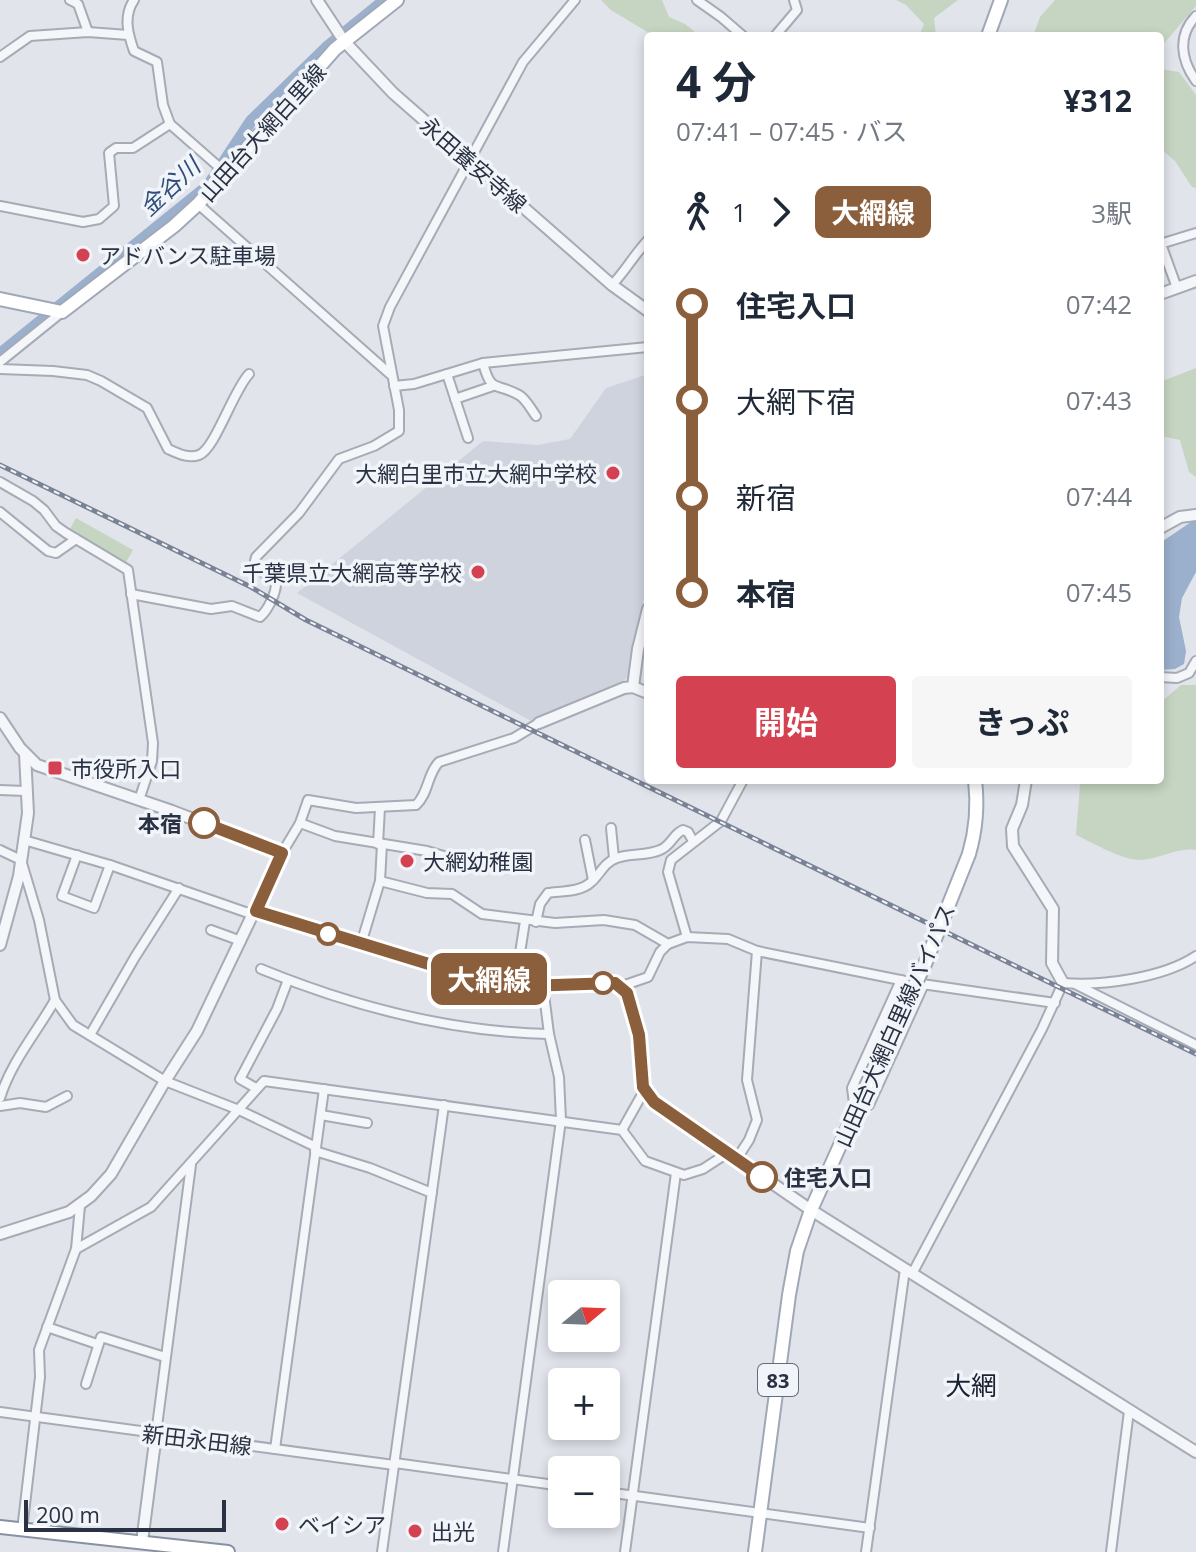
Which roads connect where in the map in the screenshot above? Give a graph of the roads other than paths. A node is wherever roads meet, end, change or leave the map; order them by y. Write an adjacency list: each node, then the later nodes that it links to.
1 (70, 0): 10 (street)
2 (134, 0): 14 (street)
3 (317, 0): 15 (street, 永田養安寺線)
4 (397, 0): 15 (main road, 山田台大網白里線)
5 (575, 0): 19 (street)
6 (697, 0): 11 (street)
7 (794, 0): 12 (street)
8 (1001, 0): 13 (main road)
9 (1196, 16): 17 (street)
10 (88, 32): 14 (street); 16 (street)
11 (738, 32)
12 (778, 32)
13 (989, 32)
14 (128, 35): 18 (street)
15 (344, 41): 19 (street, 永田養安寺線); 20 (main road, 山田台大網白里線)
16 (0, 57)
17 (1196, 81)
18 (170, 124): 20 (street); 22 (street)
19 (468, 161): 28 (street, 永田養安寺線); 40 (street)
20 (227, 174): 21 (main road, 山田台大網白里線)
21 (198, 204): 33 (main road, 山田台大網白里線); 40 (street)
22 (0, 206)
23 (1196, 233): 24 (street)
24 (1164, 243)
25 (644, 244): 28 (street)
26 (1164, 254): 29 (street)
27 (1196, 281): 29 (street)
28 (612, 285): 32 (street, 永田養安寺線)
29 (1177, 288): 30 (street)
30 (1164, 293)
31 (0, 299): 33 (main road)
32 (644, 308)
33 (62, 312): 35 (street)
34 (644, 347): 36 (street)
35 (0, 362)
36 (483, 363): 39 (street); 42 (street)
37 (0, 369): 38 (street)
38 (249, 374)
39 (447, 374): 41 (street); 43 (street)
40 (391, 375): 41 (street)
41 (394, 386): 51 (street)
42 (493, 386): 43 (street); 44 (street)
43 (455, 399): 45 (street)
44 (536, 416)
45 (468, 438)
46 (0, 482): 50 (street)
47 (0, 512): 50 (street)
48 (1196, 515): 49 (street)
49 (1164, 526)
50 (76, 539): 51 (street)
51 (131, 594): 65 (street)
52 (644, 625): 55 (street)
53 (1196, 661): 54 (street)
54 (1164, 677)
55 (633, 687): 56 (street); 58 (street)
56 (644, 691)
57 (0, 718): 59 (street)
58 (539, 723): 66 (street)
59 (25, 754): 64 (street); 65 (street)
60 (741, 784): 71 (street)
61 (975, 784): 116 (main road, 山田台大網白里線バイパス / 83, bridge)
62 (1025, 784): 97 (street)
63 (0, 790): 64 (street)
64 (25, 791): 69 (street)
65 (139, 800): 74 (street)
66 (380, 808): 67 (street); 72 (street)
67 (300, 823): 72 (street); 74 (street)
68 (611, 828): 76 (street)
69 (24, 840): 75 (street); 77 (street)
70 (585, 840): 80 (street)
71 (693, 841): 76 (street); 87 (street)
72 (380, 844): 79 (street); 81 (street)
73 (0, 850): 77 (street)
74 (282, 853): 83 (street)
75 (77, 855): 78 (street); 78 (street)
76 (614, 858): 80 (street)
77 (21, 860): 91 (street); 102 (street)
78 (110, 865): 82 (street)
79 (477, 866)
80 (593, 880): 85 (street)
81 (380, 881): 84 (street); 89 (street)
82 (179, 888): 83 (street); 105 (street)
83 (255, 913): 88 (street); 89 (street)
84 (525, 921): 85 (street); 99 (street)
85 (536, 922): 90 (street)
86 (211, 930): 88 (street)
87 (687, 937): 90 (street); 92 (street)
88 (241, 941): 107 (street)
89 (361, 944): 99 (street)
90 (668, 944): 101 (street)
91 (0, 945)
92 (757, 951): 96 (street); 122 (street)
93 (1196, 956): 97 (street)
94 (261, 969): 95 (street)
95 (288, 980): 104 (street); 108 (street)
96 (901, 980): 98 (street); 116 (street)
97 (1068, 983): 103 (street); 106 (street)
98 (924, 984): 103 (street); 116 (street)
99 (515, 985): 100 (street)
100 (543, 986): 101 (street); 104 (street)
101 (622, 986): 110 (street)
102 (55, 1000): 105 (street); 112 (street)
103 (1055, 1003): 130 (street)
104 (549, 1034): 118 (street)
105 (90, 1035): 107 (street)
106 (1196, 1045)
107 (165, 1081): 115 (street); 126 (street)
108 (256, 1088): 109 (street); 115 (street)
109 (324, 1089): 113 (street); 117 (street)
110 (644, 1091): 120 (street); 122 (street)
111 (67, 1096): 114 (street)
112 (0, 1098)
113 (444, 1105): 118 (street); 125 (street)
114 (0, 1106)
115 (239, 1110): 121 (street); 123 (street)
116 (855, 1111): 127 (main road, 山田台大網白里線バイパス / 83)
117 (321, 1115): 119 (street); 121 (street)
118 (561, 1120): 120 (street); 142 (street)
119 (367, 1123)
120 (622, 1130): 124 (street)
121 (315, 1149): 125 (street); 139 (street)
122 (731, 1157): 124 (street); 127 (street)
123 (191, 1164): 129 (street); 133 (street)
124 (676, 1173): 145 (street)
125 (432, 1193): 141 (street)
126 (80, 1206): 128 (street); 129 (street)
127 (811, 1210): 130 (street); 146 (main road, 山田台大網白里線バイパス / 83)
128 (0, 1234)
129 (76, 1249): 131 (street)
130 (909, 1271): 135 (street); 148 (street)
131 (47, 1327): 132 (street); 137 (street)
132 (97, 1344): 133 (street); 134 (street)
133 (165, 1357): 138 (street)
134 (86, 1384)
135 (1129, 1411): 140 (street); 157 (street)
136 (0, 1412): 137 (street, 新田永田線)
137 (36, 1417): 138 (street, 新田永田線); 149 (street)
138 (156, 1434): 139 (street, 新田永田線); 150 (street)
139 (275, 1449): 141 (street, 新田永田線)
140 (1196, 1452)
141 (395, 1464): 142 (street, 新田永田線); 152 (street)
142 (512, 1479): 143 (street, 新田永田線); 153 (street)
143 (548, 1484)
144 (620, 1494): 145 (street)
145 (633, 1496): 146 (street); 154 (street)
146 (760, 1513): 148 (street); 155 (main road, 山田台大網白里線バイパス / 83)
147 (0, 1527): 149 (main road)
148 (870, 1528): 156 (street)
149 (22, 1530): 150 (main road)
150 (141, 1547): 151 (main road)
151 (228, 1552)
152 (382, 1552)
153 (503, 1552)
154 (625, 1552)
155 (755, 1552)
156 (866, 1552)
157 (1111, 1552)

